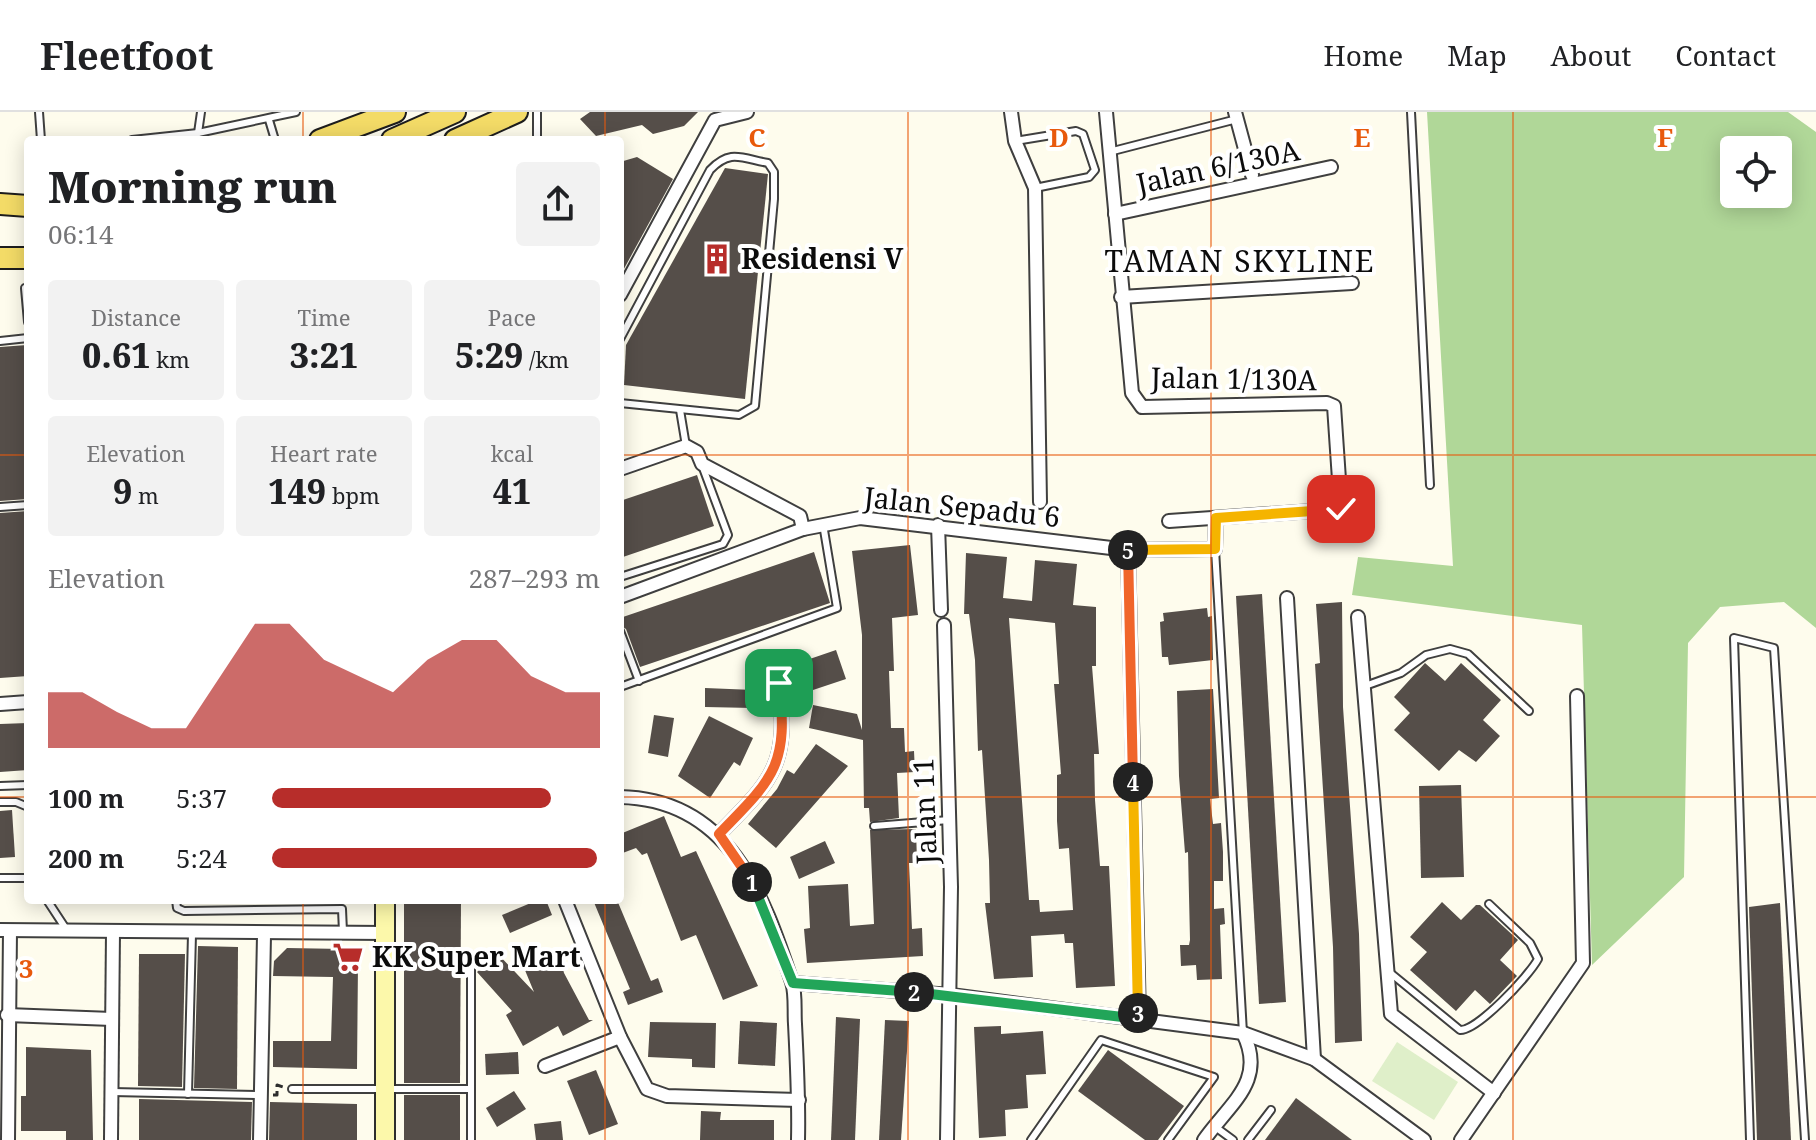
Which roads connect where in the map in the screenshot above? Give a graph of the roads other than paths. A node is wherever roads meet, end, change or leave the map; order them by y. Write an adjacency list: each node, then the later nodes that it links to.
1 (39, 112): 15 (lane)
2 (201, 112): 14 (lane)
3 (296, 112): 13 (lane)
4 (455, 112): 19 (main road)
5 (517, 112): 20 (main road)
6 (537, 112): 21 (lane)
7 (747, 112): 33 (street)
8 (1011, 112): 22 (street)
9 (1106, 112): 23 (street, Jalan 1/130A)
10 (1411, 112): 43 (lane)
11 (384, 114): 18 (main road)
12 (1236, 116): 23 (lane); 25 (street)
13 (269, 120): 14 (lane); 17 (lane)
14 (198, 133): 16 (lane)
15 (40, 136)
16 (170, 136)
17 (274, 136)
18 (330, 136)
19 (401, 136)
20 (464, 136)
21 (536, 136)
22 (1015, 141): 26 (street); 26 (lane)
23 (1109, 152): 29 (street, Jalan 1/130A)
24 (1331, 167): 29 (street, Jalan 6/130A)
25 (1252, 175)
26 (1035, 188): 44 (street)
27 (0, 204): 28 (main road)
28 (24, 206)
29 (1115, 214): 34 (street, Jalan 1/130A)
30 (0, 258): 31 (main road)
31 (24, 258)
32 (1352, 283): 34 (street)
33 (624, 288)
34 (1121, 297): 47 (street, Jalan 1/130A)
35 (624, 331): 39 (lane)
36 (24, 338): 37 (lane)
37 (0, 341)
38 (624, 403): 39 (lane)
39 (680, 410): 40 (lane)
40 (686, 446): 41 (street); 42 (street)
41 (702, 464): 51 (street); 54 (lane)
42 (624, 468)
43 (1430, 485)
44 (1040, 502)
45 (24, 505): 46 (lane)
46 (0, 507)
47 (1216, 518): 48 (street); 52 (street)
48 (1169, 521)
49 (823, 523): 50 (street, Jalan Sepadu 6); 51 (street, Jalan Sepadu 6); 61 (lane)
50 (938, 525): 53 (street, Jalan Sepadu 6); 57 (street)
51 (803, 529): 55 (street, Jalan Sepadu 6)
52 (1215, 549): 53 (street, Jalan Sepadu 6); 98 (lane)
53 (1128, 550): 97 (street)
54 (624, 576)
55 (624, 596)
56 (1287, 598): 100 (street)
57 (941, 610)
58 (1358, 617): 64 (street)
59 (944, 625): 74 (street, Jalan 11)
60 (624, 642): 61 (lane)
61 (639, 681): 63 (lane)
62 (779, 683): 76 (street)
63 (624, 686)
64 (1365, 686): 68 (lane); 92 (street)
65 (1577, 696): 106 (street)
66 (24, 702): 67 (street)
67 (0, 703)
68 (1529, 711)
69 (24, 785): 70 (lane)
70 (0, 786)
71 (624, 798): 76 (street)
72 (0, 802): 73 (lane)
73 (24, 805)
74 (949, 820): 75 (lane); 94 (street, Jalan 11)
75 (874, 826)
76 (719, 834): 93 (street)
77 (0, 878): 78 (lane)
78 (24, 878)
79 (50, 904): 85 (lane)
80 (176, 904): 89 (lane)
81 (385, 904): 87 (street)
82 (567, 904): 99 (street)
83 (1489, 904): 92 (lane)
84 (5, 931): 85 (street); 95 (street)
85 (68, 932): 86 (street)
86 (113, 932): 88 (street); 96 (street)
87 (386, 933): 89 (street); 103 (street)
88 (192, 934): 90 (street); 107 (lane)
89 (343, 934): 90 (street)
90 (264, 935): 108 (street)
91 (471, 955): 104 (lane)
92 (1388, 971): 106 (street)
93 (793, 983): 94 (street); 109 (street)
94 (951, 995): 97 (street); 118 (street, Jalan 11)
95 (7, 1015): 96 (street); 112 (street)
96 (112, 1019): 105 (street)
97 (1139, 1019): 98 (street)
98 (1243, 1033): 100 (street); 111 (street)
99 (620, 1037): 101 (street); 109 (street)
100 (1314, 1059): 124 (street)
101 (545, 1066)
102 (292, 1089): 103 (lane)
103 (384, 1089): 104 (lane); 115 (street)
104 (471, 1089): 116 (lane)
105 (112, 1092): 107 (lane); 113 (street)
106 (1494, 1093): 125 (street)
107 (188, 1094): 108 (lane)
108 (261, 1095): 114 (street)
109 (799, 1100): 117 (street)
110 (1271, 1110): 123 (lane)
111 (1214, 1126): 121 (street); 122 (lane)
112 (8, 1140)
113 (111, 1140)
114 (260, 1140)
115 (385, 1140)
116 (471, 1140)
117 (798, 1140)
118 (947, 1140)
119 (1031, 1140): 120 (lane)
120 (1168, 1140)
121 (1204, 1140)
122 (1233, 1140)
123 (1248, 1140)
124 (1424, 1140)
125 (1461, 1140)
126 (1750, 1140): 127 (lane)
127 (1805, 1140)

